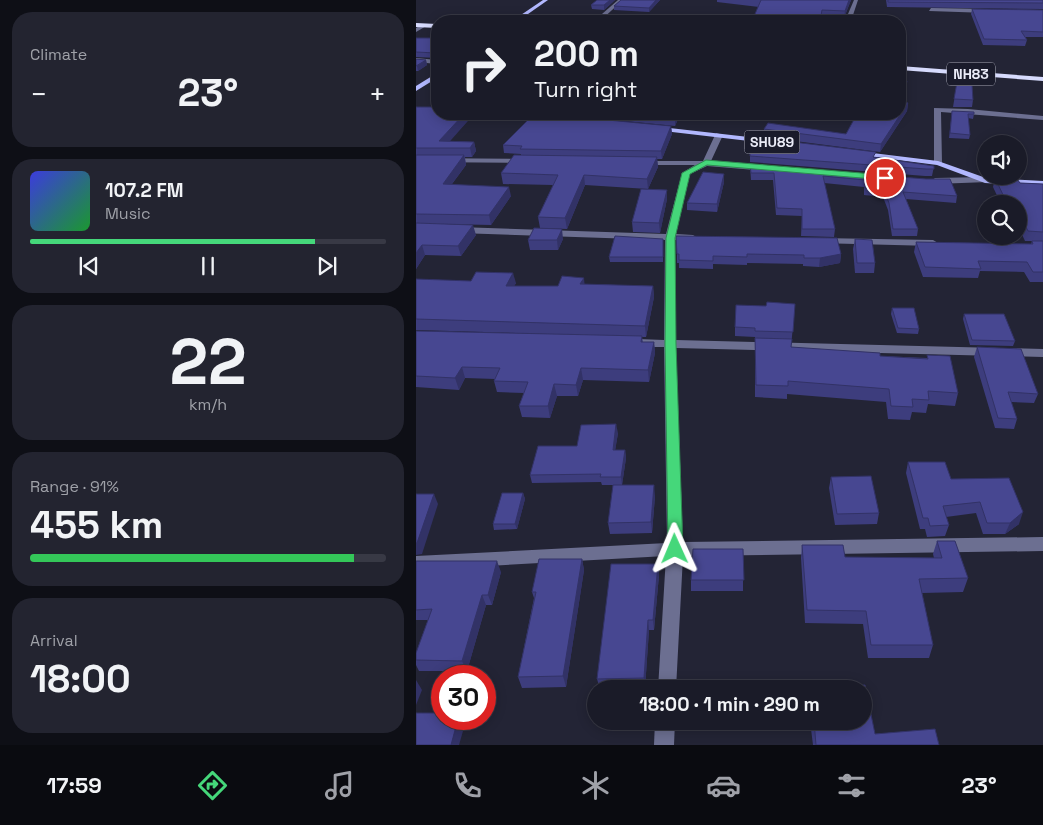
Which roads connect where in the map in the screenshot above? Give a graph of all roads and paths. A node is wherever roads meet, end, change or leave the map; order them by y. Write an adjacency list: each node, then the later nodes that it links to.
1 (546, 0): 6 (main road)
2 (621, 0): 7 (street)
3 (856, 0): 8 (street)
4 (931, 10): 5 (street)
5 (996, 11)
6 (524, 15)
7 (603, 15)
8 (850, 15)
9 (416, 25): 10 (highway)
10 (424, 25): 11 (highway); 12 (street)
11 (431, 26)
12 (416, 30)
13 (416, 60): 14 (street)
14 (431, 61)
15 (906, 69): 17 (highway, NH83)
16 (431, 78): 18 (main road)
17 (1043, 80)
18 (416, 89)
19 (1043, 118): 28 (street)
20 (650, 128): 21 (main road, SHU89)
21 (719, 135): 22 (main road, SHU89); 27 (street)
22 (785, 144)
23 (852, 152): 28 (main road)
24 (416, 160): 25 (street)
25 (536, 162)
26 (633, 163): 27 (street)
27 (706, 163): 29 (street); 36 (street)
28 (938, 163): 30 (main road)
29 (776, 168)
30 (977, 177)
31 (977, 180): 32 (street)
32 (925, 181)
33 (1027, 183): 34 (main road)
34 (1043, 184)
35 (447, 229): 36 (street)
36 (670, 238): 37 (street); 41 (street)
37 (700, 238)
38 (808, 240): 39 (street)
39 (947, 243)
40 (622, 342): 41 (street)
41 (670, 344): 42 (street); 44 (street)
42 (1043, 353)
43 (1043, 544): 44 (street)
44 (675, 549): 45 (street); 46 (street)
45 (416, 563)
46 (668, 680)
47 (665, 730): 48 (street)
48 (664, 745)

